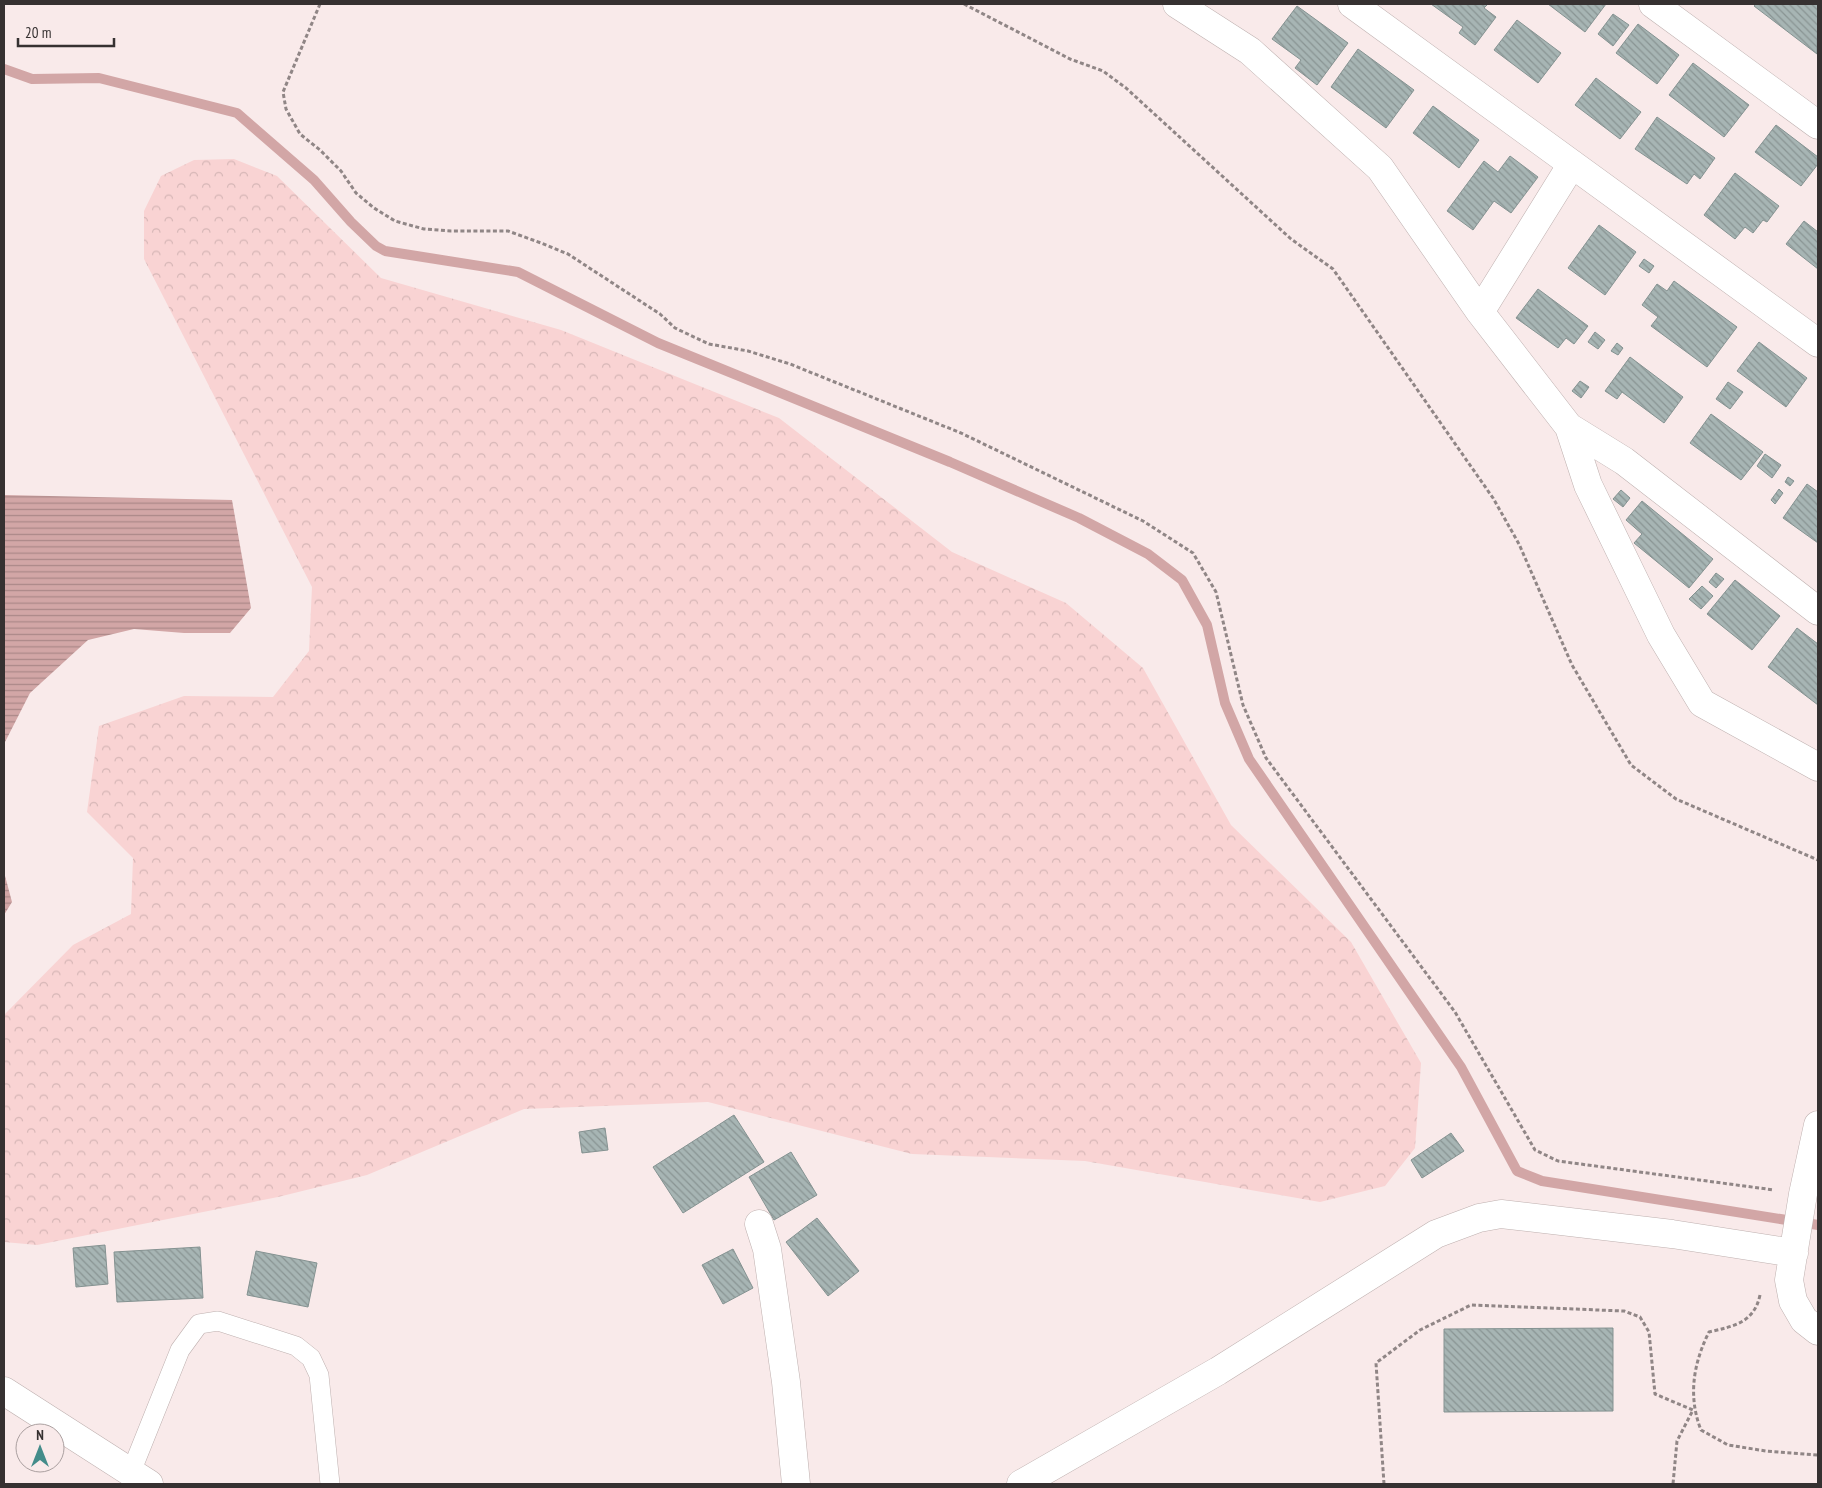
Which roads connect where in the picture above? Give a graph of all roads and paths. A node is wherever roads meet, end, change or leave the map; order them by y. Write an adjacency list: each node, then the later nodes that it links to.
1 (320, 4): 15 (path)
2 (964, 4): 13 (path)
3 (1177, 4): 8 (street)
4 (1352, 4): 7 (street)
5 (1653, 4): 6 (street)
6 (1818, 125)
7 (1572, 164): 8 (street); 9 (street)
8 (1480, 312): 10 (street)
9 (1818, 343)
10 (1569, 427): 11 (street); 12 (street)
11 (1818, 611)
12 (1818, 767)
13 (1818, 860)
14 (1818, 1125): 15 (street)
15 (1803, 1194): 17 (street)
16 (758, 1224): 24 (street)
17 (1782, 1252): 18 (street); 20 (path); 25 (street)
18 (1818, 1331)
19 (4, 1391): 22 (street)
20 (1693, 1410): 21 (path); 26 (path); 27 (path)
21 (1818, 1455)
22 (140, 1478): 23 (lane)
23 (330, 1484)
24 (796, 1484)
25 (1021, 1484)
26 (1384, 1484)
27 (1673, 1484)

